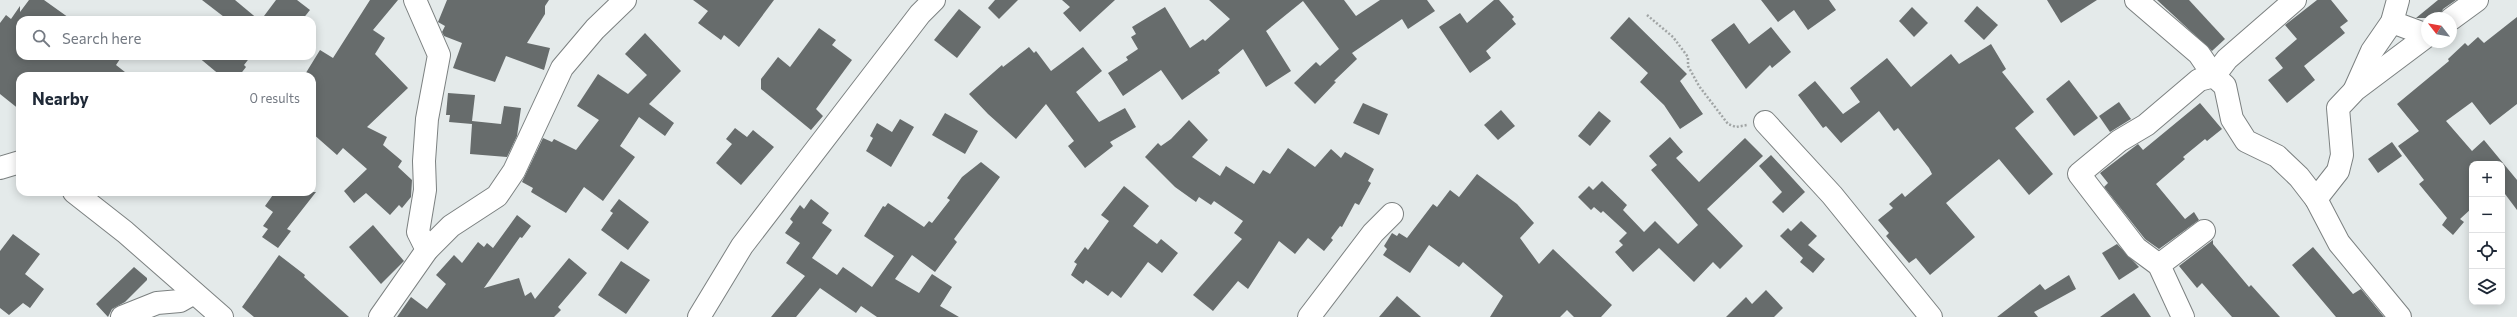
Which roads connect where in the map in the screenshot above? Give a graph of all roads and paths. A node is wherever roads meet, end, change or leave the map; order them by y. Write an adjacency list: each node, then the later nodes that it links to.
1 (415, 0): 23 (street)
2 (625, 0): 23 (street)
3 (934, 0): 29 (street)
4 (2136, 0): 13 (street)
5 (2295, 0): 13 (street)
6 (2398, 0): 10 (street)
7 (2477, 0): 8 (street)
8 (2457, 14)
9 (1647, 15): 16 (path)
10 (2392, 22): 11 (street); 14 (street)
11 (2421, 33)
12 (2421, 40): 14 (street)
13 (2214, 76): 20 (street); 24 (street)
14 (2355, 90): 20 (street)
15 (1765, 122): 31 (street)
16 (1744, 126)
17 (0, 149): 18 (street)
18 (12, 164)
19 (79, 196): 25 (street)
20 (2316, 199): 33 (street)
21 (1392, 214): 30 (street)
22 (2204, 230): 24 (street)
23 (427, 250): 28 (street)
24 (2159, 265): 32 (street)
25 (194, 294): 26 (street); 27 (street)
26 (122, 317)
27 (222, 317)
28 (380, 317)
29 (699, 317)
30 (1308, 317)
31 (1931, 317)
32 (2184, 317)
33 (2400, 317)

